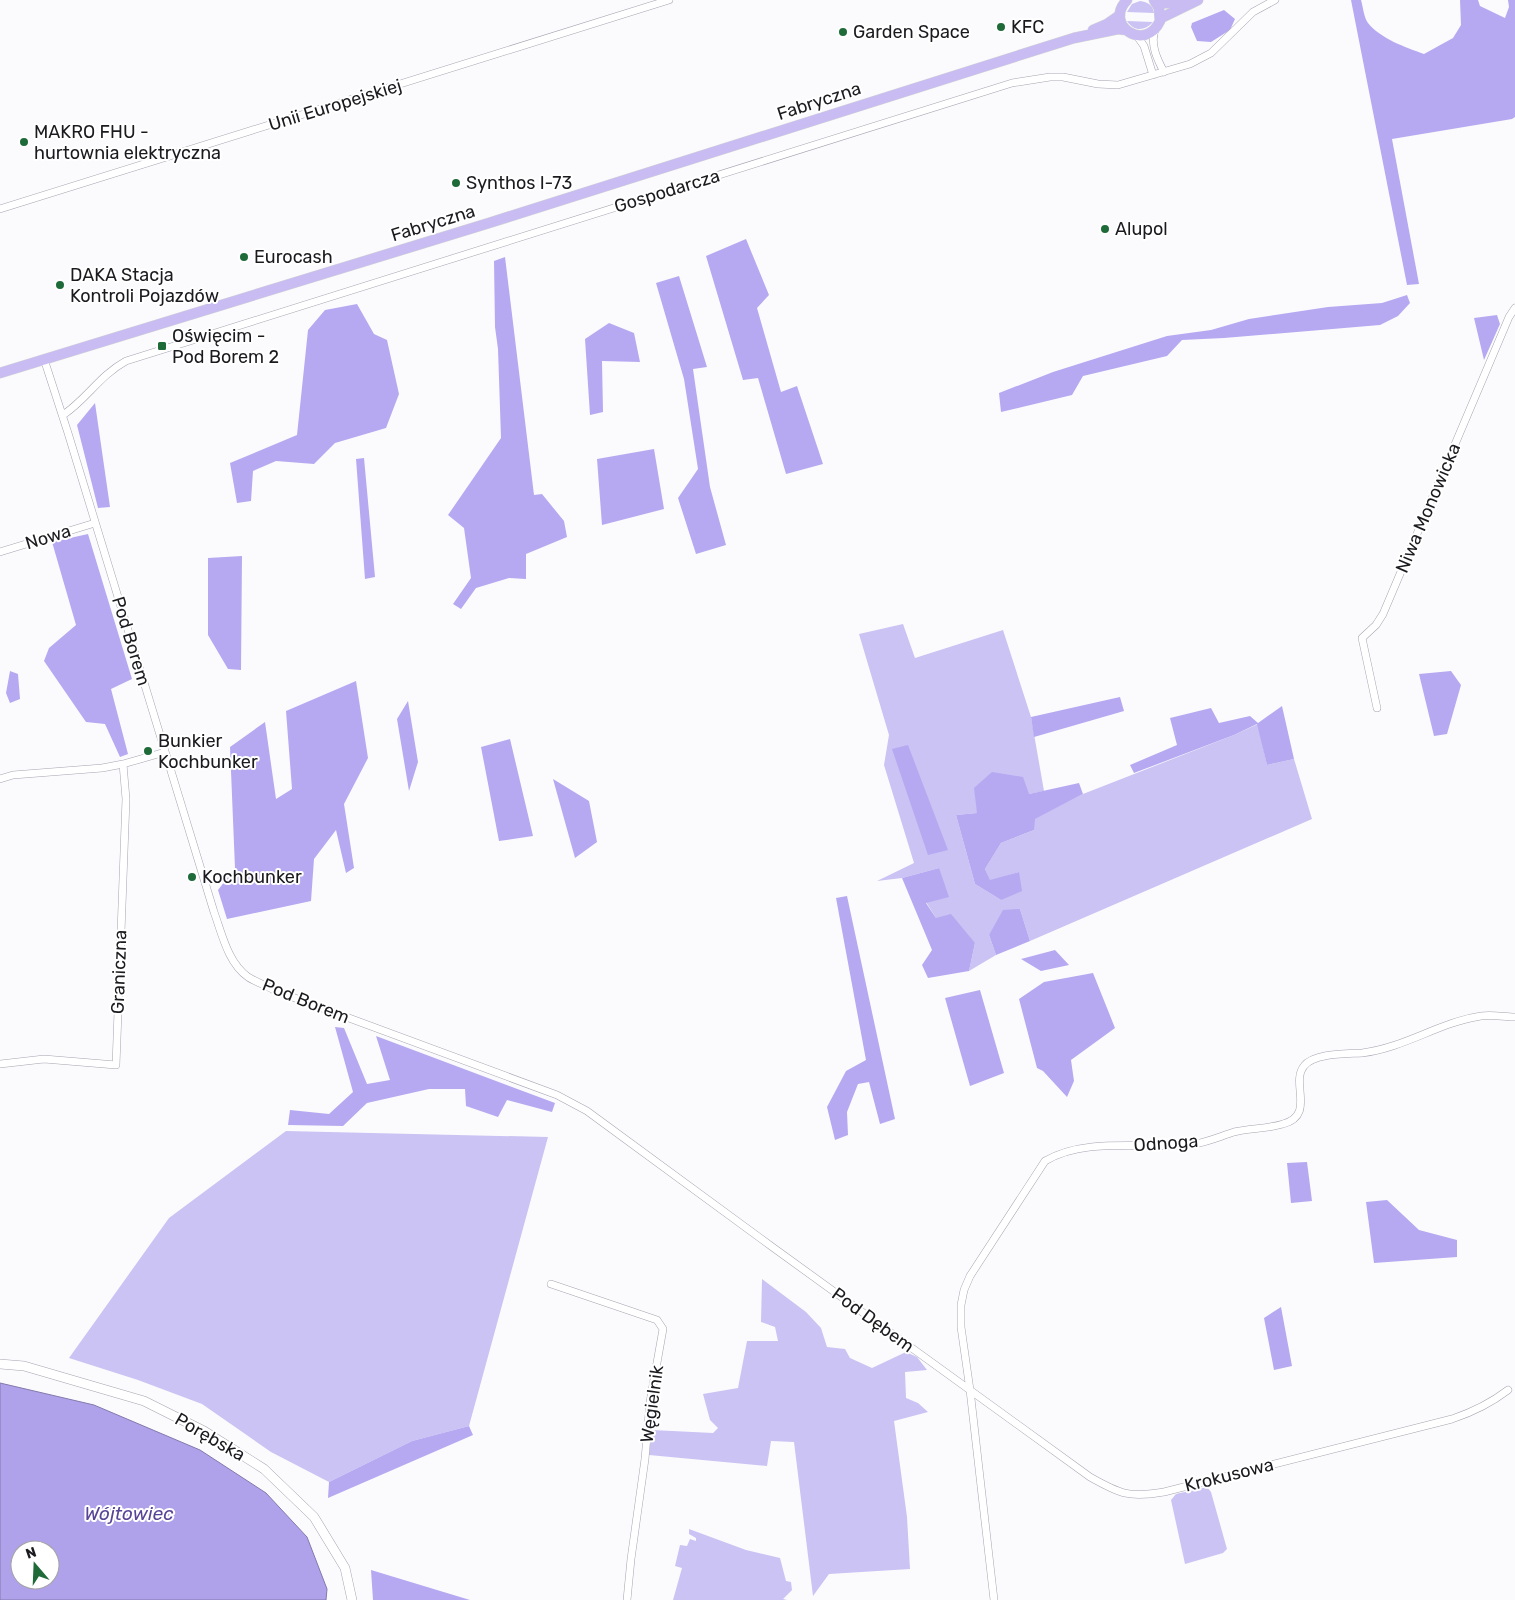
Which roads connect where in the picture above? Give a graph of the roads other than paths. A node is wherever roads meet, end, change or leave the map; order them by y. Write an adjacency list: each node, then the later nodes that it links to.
1 (669, 0): 15 (street, Unii Europejskiej)
2 (1127, 0): 7 (main road)
3 (1194, 0): 6 (main road)
4 (1198, 0): 8 (main road)
5 (1275, 0): 13 (street, Gospodarcza)
6 (1156, 2): 8 (main road)
7 (1120, 14): 9 (main road); 12 (main road, Fabryczna)
8 (1161, 18): 10 (main road)
9 (1126, 30): 11 (main road); 12 (main road, Fabryczna)
10 (1155, 30): 11 (main road); 13 (street)
11 (1137, 36): 14 (street)
12 (1074, 38): 17 (main road, Fabryczna)
13 (1164, 72): 14 (street, Gospodarcza)
14 (1153, 75): 19 (street, Gospodarcza)
15 (0, 210)
16 (1515, 308): 22 (street, Niwa Monowicka)
17 (44, 359): 18 (main road, Fabryczna); 19 (street, Pod Borem)
18 (0, 373)
19 (63, 415): 20 (street, Pod Borem)
20 (95, 522): 21 (street, Nowa); 23 (street, Pod Borem)
21 (0, 552)
22 (1377, 708)
23 (165, 752): 24 (street); 28 (street, Pod Borem)
24 (122, 764): 25 (street); 27 (street, Graniczna)
25 (0, 779)
26 (1515, 1017): 31 (street, Odnoga)
27 (0, 1064)
28 (605, 1126): 31 (street, Pod Dębem)
29 (551, 1284): 34 (street, Węgielnik)
30 (0, 1364): 33 (street, Porębska)
31 (970, 1390): 32 (street, Krokusowa); 35 (street)
32 (1508, 1390)
33 (352, 1600)
34 (627, 1600)
35 (994, 1600)

